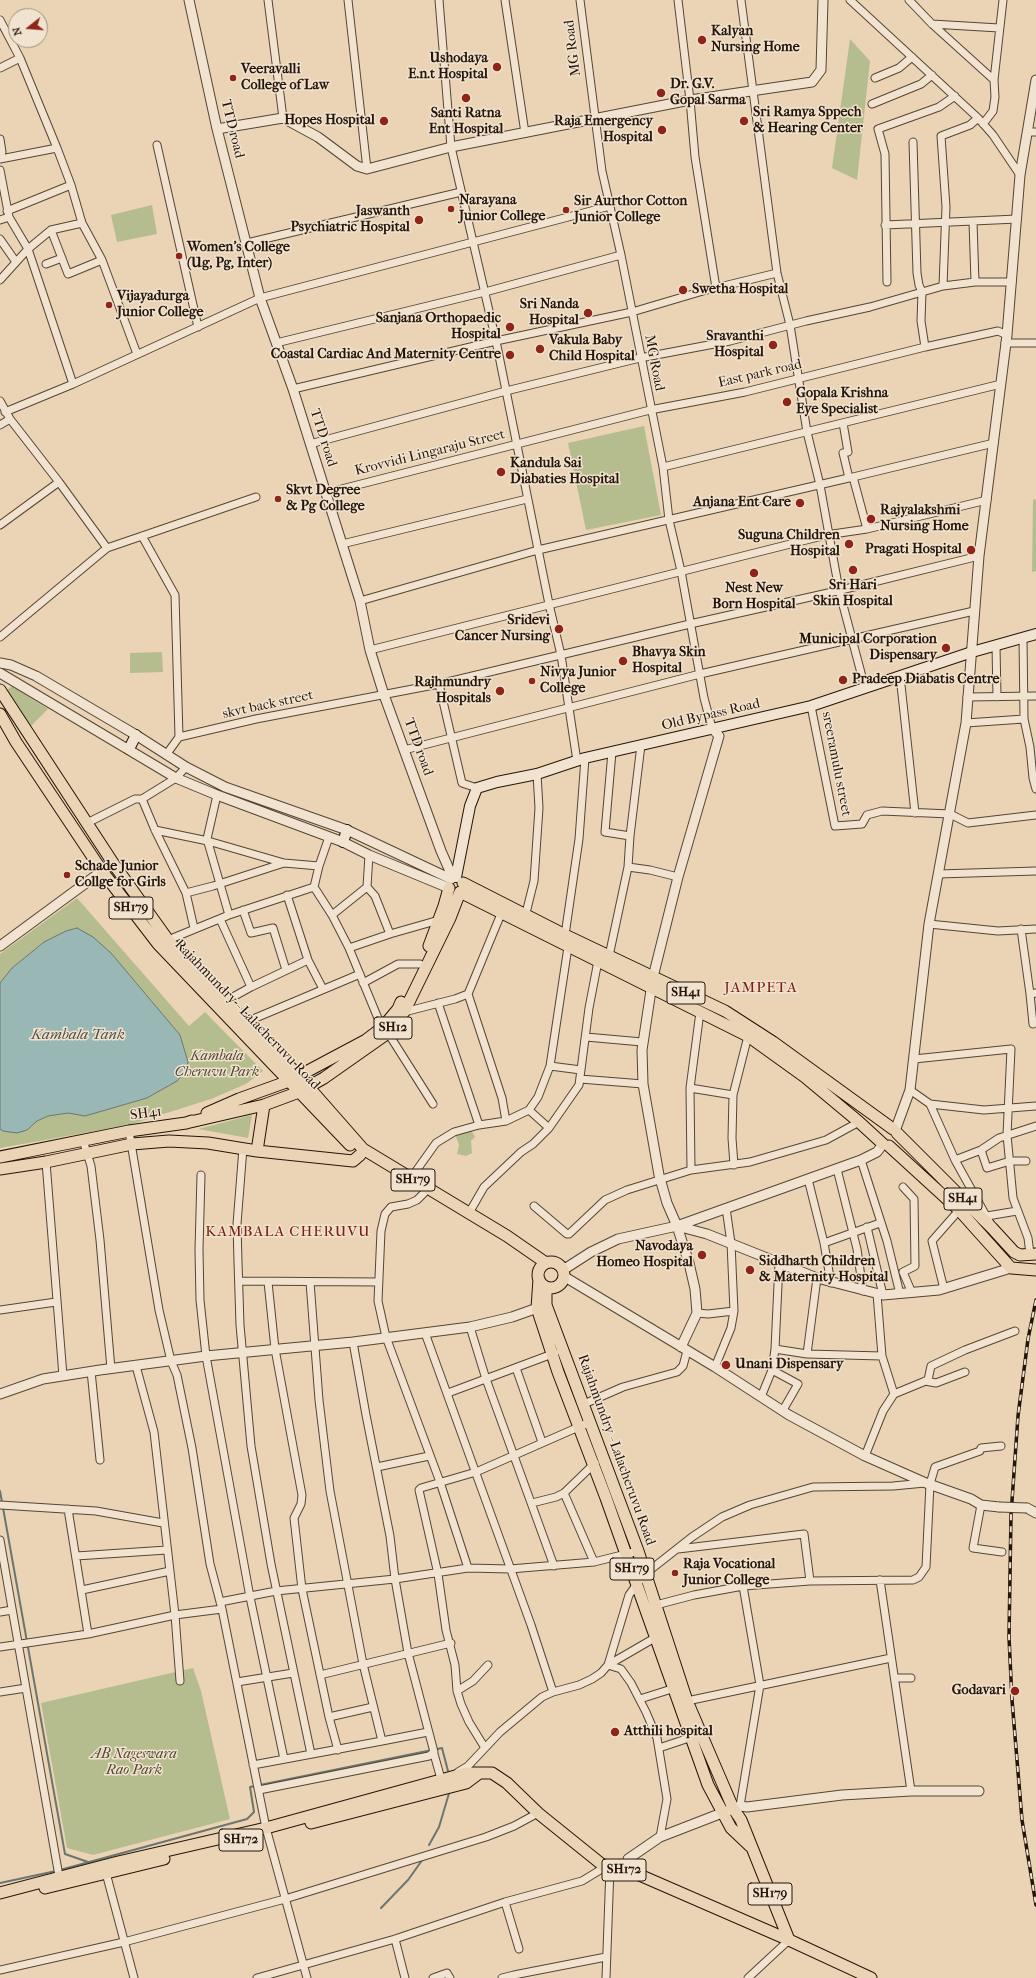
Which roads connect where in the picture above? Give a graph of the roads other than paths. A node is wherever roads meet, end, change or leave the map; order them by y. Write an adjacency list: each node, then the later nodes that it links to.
1 (189, 0): 32 (street, TTD road)
2 (268, 0): 28 (street)
3 (348, 0): 42 (street)
4 (439, 0): 38 (street)
5 (505, 0): 34 (street)
6 (580, 0): 30 (street, MG Road)
7 (678, 0): 25 (street)
8 (741, 0): 23 (street)
9 (823, 0): 23 (street)
10 (850, 0): 16 (street)
11 (909, 0): 14 (street)
12 (1003, 0): 15 (street)
13 (0, 20): 17 (street)
14 (932, 24): 15 (street); 21 (street)
15 (999, 28): 21 (street)
16 (912, 57): 19 (street); 20 (street)
17 (20, 58): 18 (street); 39 (street)
18 (0, 68)
19 (932, 75): 24 (street); 26 (street)
20 (874, 78)
21 (994, 80): 31 (street)
22 (1036, 80): 27 (street)
23 (754, 92): 25 (street); 65 (street)
24 (955, 96): 29 (street); 54 (street)
25 (690, 100): 30 (street); 71 (street)
26 (872, 104)
27 (1034, 106): 33 (street)
28 (283, 118): 32 (street); 42 (street)
29 (978, 118): 31 (street); 53 (street)
30 (594, 120): 34 (street); 46 (street, MG Road)
31 (983, 124): 43 (street)
32 (217, 129): 58 (street, TTD road)
33 (1032, 132): 43 (street)
34 (525, 133): 38 (street)
35 (0, 138): 40 (street)
36 (913, 142): 52 (street)
37 (157, 145): 77 (street)
38 (451, 147): 42 (street); 45 (street)
39 (57, 148): 40 (street); 44 (street)
40 (0, 155)
41 (0, 170): 47 (street)
42 (366, 170)
43 (1020, 175): 48 (street)
44 (71, 185): 47 (street); 51 (street)
45 (461, 192): 57 (street); 58 (street)
46 (610, 206): 57 (street); 60 (street, MG Road)
47 (8, 214): 49 (street); 59 (street)
48 (1017, 219): 50 (street); 69 (street)
49 (0, 220)
50 (973, 222): 53 (street); 68 (street)
51 (82, 223): 55 (street); 62 (street)
52 (915, 223): 53 (street); 54 (street); 73 (street)
53 (945, 223): 70 (street)
54 (885, 225): 67 (street)
55 (51, 230): 59 (street); 61 (street)
56 (0, 239): 63 (street)
57 (474, 242): 72 (street); 74 (street)
58 (247, 243): 74 (street, TTD road)
59 (28, 248): 63 (street); 86 (street)
60 (621, 255): 72 (street); 75 (street, MG Road)
61 (62, 258): 62 (street); 64 (street)
62 (102, 260): 83 (street)
63 (16, 262): 66 (street)
64 (46, 264)
65 (777, 273): 71 (street); 76 (street)
66 (1, 275)
67 (886, 282)
68 (974, 282): 69 (street); 70 (street)
69 (1012, 282): 78 (street)
70 (943, 286): 73 (street)
71 (716, 288): 75 (street)
72 (485, 292): 79 (street); 80 (street)
73 (922, 292): 76 (street); 82 (street)
74 (260, 298): 77 (street); 80 (street, TTD road)
75 (632, 312): 79 (street); 84 (street, MG Road)
76 (790, 325): 84 (street); 85 (street)
77 (198, 327): 83 (street)
78 (1006, 339): 81 (street, East park road); 82 (street, East park road); 87 (street)
79 (496, 341): 88 (street); 89 (street)
80 (276, 343): 88 (street, TTD road)
81 (1036, 343)
82 (925, 347): 85 (street, East park road)
83 (137, 354): 86 (street)
84 (640, 358): 89 (street); 91 (street, MG Road)
85 (797, 379): 91 (street, East park road); 96 (street)
86 (73, 384): 92 (street)
87 (1002, 384): 94 (street); 97 (street)
88 (293, 389): 98 (street, TTD road)
89 (506, 391): 98 (street); 99 (street)
90 (0, 401): 92 (street)
91 (650, 410): 99 (street, East park road); 100 (street, MG Road)
92 (5, 412): 93 (street)
93 (10, 419): 95 (street); 102 (street)
94 (843, 423): 96 (street); 101 (street)
95 (0, 425)
96 (807, 432): 100 (street); 103 (street)
97 (994, 443): 101 (street); 107 (street)
98 (310, 444): 104 (street, TTD road)
99 (518, 444): 104 (street, Krovvidi Lingaraju Street); 106 (street)
100 (662, 467): 108 (street, MG Road)
101 (851, 477): 103 (street); 110 (street)
102 (59, 482): 109 (street); 114 (street)
103 (820, 485): 108 (street); 111 (street)
104 (326, 493): 113 (street, TTD road)
105 (256, 497): 112 (street)
106 (527, 499): 113 (street); 115 (street)
107 (987, 500): 110 (street); 116 (street)
108 (669, 520): 115 (street); 117 (street, MG Road)
109 (0, 525)
110 (868, 529): 111 (street)
111 (828, 534): 117 (street); 118 (street)
112 (142, 536): 114 (street); 151 (street)
113 (342, 544): 119 (street, TTD road)
114 (107, 548): 124 (street)
115 (538, 550): 119 (street); 120 (street)
116 (979, 556): 118 (street, skvt back street); 121 (street)
117 (681, 571): 120 (street); 122 (street, MG Road)
118 (839, 590): 122 (street, skvt back street); 126 (street)
119 (360, 601): 128 (street, TTD road)
120 (548, 604): 128 (street); 130 (street)
121 (974, 611): 126 (street); 129 (street)
122 (690, 624): 130 (street, skvt back street); 133 (street, MG Road)
123 (1036, 634): 125 (main road, Old Bypass Road)
124 (0, 637)
125 (1023, 637): 127 (main road, Old Bypass Road); 139 (street)
126 (852, 639): 133 (street); 136 (street)
127 (996, 646): 129 (main road, Old Bypass Road); 142 (street)
128 (370, 650): 138 (street, TTD road)
129 (972, 652): 134 (main road, Old Bypass Road); 141 (street)
130 (561, 655): 135 (street, skvt back street); 144 (street)
131 (0, 663): 150 (street)
132 (0, 673): 156 (street)
133 (700, 674): 144 (street); 148 (street, MG Road)
134 (900, 676): 136 (main road, Old Bypass Road); 170 (street)
135 (439, 684): 138 (street, skvt back street); 152 (street)
136 (865, 688): 143 (main road, Old Bypass Road)
137 (0, 690): 149 (main road, SH179)
138 (384, 695): 151 (street, skvt back street); 157 (street, TTD road)
139 (1023, 695): 140 (street); 142 (street); 146 (street)
140 (1036, 696)
141 (967, 697): 142 (street); 147 (street)
142 (996, 697)
143 (811, 706): 148 (main road, Old Bypass Road); 170 (street, sreeramulu street)
144 (568, 708): 152 (street); 160 (street)
145 (0, 714): 153 (main road, Rajahmundry - Lalacheruvu Road / SH179)
146 (1024, 719): 147 (street); 155 (street)
147 (966, 723): 171 (street)
148 (712, 728): 154 (main road, Old Bypass Road); 188 (street)
149 (27, 732): 153 (main road); 164 (main road, SH179)
150 (136, 735): 156 (main road); 159 (street)
151 (179, 737): 159 (street)
152 (450, 737): 157 (street); 165 (street)
153 (16, 742): 167 (main road, Rajahmundry - Lalacheruvu Road / SH179)
154 (641, 745): 158 (main road, Old Bypass Road); 176 (street)
155 (1033, 747): 166 (street)
156 (129, 750): 163 (street)
157 (404, 750): 189 (street, TTD road)
158 (612, 752): 160 (main road, Old Bypass Road); 176 (street)
159 (166, 755): 161 (street)
160 (581, 760): 162 (main road, Old Bypass Road); 207 (street)
161 (186, 767): 163 (street); 175 (street)
162 (537, 774): 165 (main road, Old Bypass Road); 201 (street)
163 (176, 778): 168 (street); 169 (street)
164 (61, 782): 167 (main road); 173 (main road, SH179)
165 (477, 788): 189 (main road)
166 (1036, 789)
167 (49, 791): 185 (main road, Rajahmundry - Lalacheruvu Road / SH179)
168 (217, 795): 177 (street); 178 (street)
169 (142, 799): 173 (street); 174 (street)
170 (915, 813): 171 (street, sreeramulu street)
171 (950, 814): 172 (street); 187 (street)
172 (1036, 815)
173 (87, 823): 182 (main road, SH179)
174 (155, 830): 178 (street); 193 (street)
175 (347, 830): 179 (main road); 189 (street)
176 (630, 836): 184 (street)
177 (329, 837): 179 (street); 183 (street)
178 (208, 841): 181 (street); 190 (street)
179 (343, 842): 180 (street)
180 (369, 855): 189 (street); 192 (street)
181 (284, 862): 183 (street); 190 (street)
182 (113, 863): 185 (street); 208 (main road, SH179)
183 (318, 866): 191 (street)
184 (628, 868): 188 (street); 212 (street)
185 (102, 871): 209 (street); 213 (main road, Rajahmundry - Lalacheruvu Road / SH179)
186 (1036, 871): 187 (street)
187 (938, 874): 202 (street)
188 (678, 877): 220 (street)
189 (455, 883): 196 (main road, SH41); 200 (main road, SH12); 201 (main road, SH41); 228 (main road, SH12)
190 (220, 884): 193 (street); 197 (street)
191 (314, 887): 194 (street); 198 (street)
192 (366, 887): 198 (street); 206 (street)
193 (186, 893): 203 (street)
194 (287, 895): 195 (street); 214 (street)
195 (244, 910): 197 (street); 217 (street)
196 (501, 914): 201 (main road, SH41); 223 (street)
197 (228, 915): 199 (street)
198 (332, 915): 211 (street)
199 (220, 919): 203 (street); 221 (street)
200 (439, 920): 206 (street); 216 (main road, SH12)
201 (525, 920): 207 (main road, SH41); 210 (main road, SH41)
202 (930, 924): 204 (street); 236 (street)
203 (194, 928): 208 (street)
204 (1021, 929): 205 (street); 224 (street)
205 (1036, 929)
206 (390, 934): 211 (street)
207 (565, 935): 212 (main road, SH41)
208 (168, 940): 213 (main road, SH179)
209 (0, 946)
210 (568, 947): 215 (main road, SH41); 237 (street)
211 (349, 948): 218 (street)
212 (609, 956): 220 (main road, SH41)
213 (179, 960): 226 (main road, Rajahmundry - Lalacheruvu Road / SH179)
214 (308, 960): 217 (street); 222 (street)
215 (598, 961): 220 (main road, SH41); 234 (street)
216 (420, 964): 219 (street); 232 (main road, SH12)
217 (286, 970): 221 (street)
218 (360, 974): 219 (street); 222 (street)
219 (363, 983): 232 (street)
220 (652, 983): 227 (main road, SH41); 229 (main road, SH41); 235 (street)
221 (251, 987): 226 (street)
222 (323, 990): 230 (street)
223 (468, 994): 225 (street); 252 (street)
224 (1033, 994): 231 (street)
225 (438, 1003): 228 (street); 255 (street)
226 (221, 1004): 230 (main road, SH179); 239 (main road, Rajahmundry - Lalacheruvu Road / SH179)
227 (711, 1005): 229 (main road); 259 (main road, SH41)
228 (404, 1012): 232 (main road, SH12)
229 (703, 1013): 233 (main road, SH41); 242 (street)
230 (246, 1022): 239 (main road, SH179)
231 (1033, 1024)
232 (385, 1030): 239 (main road, SH12); 243 (main road, SH12); 246 (street)
233 (748, 1036): 245 (street); 253 (main road, SH41)
234 (586, 1037): 235 (street); 238 (street)
235 (642, 1042): 241 (street)
236 (914, 1059): 244 (street); 250 (street)
237 (550, 1066): 238 (street); 251 (street)
238 (581, 1070): 240 (street)
239 (294, 1078): 243 (main road, Rajahmundry - Lalacheruvu Road / SH179); 254 (main road, SH41 / SH12)
240 (580, 1078): 241 (street); 257 (street)
241 (643, 1084): 282 (street)
242 (690, 1088): 245 (street); 278 (street)
243 (304, 1089): 248 (main road, SH12); 268 (main road, Rajahmundry - Lalacheruvu Road / SH179); 280 (main road, SH179)
244 (910, 1090): 247 (street); 259 (street)
245 (733, 1095): 275 (street)
246 (434, 1104)
247 (930, 1104): 250 (street); 271 (street)
248 (264, 1106): 254 (main road, SH12); 265 (main road)
249 (1036, 1106): 250 (street)
250 (1009, 1109): 260 (street)
251 (529, 1110): 252 (street); 257 (street)
252 (506, 1121): 255 (street)
253 (859, 1122): 263 (main road, SH41); 275 (street)
254 (186, 1123): 258 (main road, SH41 / SH12)
255 (479, 1125): 280 (street)
256 (1036, 1126): 260 (street)
257 (549, 1128): 289 (street)
258 (129, 1131): 261 (main road, SH41 / SH12); 262 (street)
259 (895, 1131): 263 (main road); 286 (main road, SH41)
260 (1008, 1135): 266 (street); 272 (street)
261 (83, 1140): 267 (street); 269 (main road, SH41 / SH12)
262 (132, 1144): 264 (main road); 267 (main road); 336 (street)
263 (886, 1145): 270 (street); 286 (main road, SH41)
264 (243, 1148): 265 (main road); 305 (street)
265 (257, 1150): 268 (main road)
266 (981, 1150): 271 (street); 272 (street)
267 (87, 1153): 274 (main road); 340 (street)
268 (360, 1155): 284 (main road, Rajahmundry - Lalacheruvu Road / SH179)
269 (0, 1157)
270 (862, 1160): 277 (street); 291 (street)
271 (954, 1160): 290 (street)
272 (1010, 1161): 273 (street); 288 (street)
273 (1026, 1161)
274 (46, 1162): 276 (main road); 316 (street)
275 (734, 1165): 278 (street)
276 (0, 1169)
277 (837, 1169): 281 (street); 295 (street)
278 (691, 1170): 282 (street)
279 (202, 1175): 334 (street)
280 (410, 1178): 289 (main road, SH179)
281 (808, 1179): 287 (street); 296 (street)
282 (660, 1180): 285 (street); 292 (street)
283 (903, 1187): 313 (street)
284 (424, 1193): 300 (main road, Rajahmundry - Lalacheruvu Road / SH179); 308 (street)
285 (534, 1206)
286 (963, 1206): 294 (main road, SH41); 301 (main road, SH41); 311 (street)
287 (726, 1208): 292 (street); 297 (street)
288 (1017, 1212): 290 (street); 298 (street)
289 (469, 1213): 300 (main road, SH179)
290 (987, 1216): 294 (street)
291 (880, 1223): 293 (street); 315 (street)
292 (677, 1226): 297 (street); 303 (street); 320 (street)
293 (867, 1227): 295 (street); 314 (street)
294 (992, 1228): 298 (main road, SH41)
295 (853, 1231): 296 (street); 312 (street)
296 (824, 1242): 310 (street)
297 (731, 1243): 299 (street); 319 (street)
298 (1033, 1254)
299 (779, 1263): 304 (street); 329 (street)
300 (544, 1264): 303 (main road, Rajahmundry - Lalacheruvu Road / SH179); 309 (main road, Rajahmundry - Lalacheruvu Road / SH179)
301 (1011, 1268): 302 (main road); 311 (street)
302 (1030, 1269)
303 (564, 1273): 309 (main road); 328 (street)
304 (816, 1278): 310 (street); 333 (street)
305 (239, 1281): 306 (street); 331 (street)
306 (268, 1282): 307 (street); 327 (street)
307 (310, 1282): 308 (street); 326 (street)
308 (378, 1282): 324 (street)
309 (543, 1283): 317 (main road, Rajahmundry - Lalacheruvu Road / SH179)
310 (831, 1283): 312 (street)
311 (944, 1289): 313 (street)
312 (863, 1291): 314 (street)
313 (912, 1293): 315 (street)
314 (880, 1294): 315 (street); 335 (street)
315 (900, 1294)
316 (56, 1302): 318 (street); 344 (street)
317 (542, 1307): 321 (street); 330 (main road, Rajahmundry - Lalacheruvu Road / SH179); 332 (main road, SH179)
318 (0, 1310)
319 (734, 1311): 320 (street); 338 (street)
320 (697, 1313): 328 (street)
321 (470, 1326): 323 (street); 345 (street)
322 (1015, 1331): 346 (street)
323 (425, 1333): 324 (street); 347 (street)
324 (386, 1338): 325 (street); 358 (street)
325 (353, 1342): 326 (street); 363 (street)
326 (314, 1345): 327 (street); 392 (street)
327 (275, 1349): 331 (street); 395 (street)
328 (684, 1349): 338 (street); 351 (street)
329 (776, 1349): 333 (street); 341 (street)
330 (563, 1350): 332 (street); 351 (main road, Rajahmundry - Lalacheruvu Road / SH179)
331 (243, 1352): 334 (street); 397 (street)
332 (552, 1354): 339 (street); 354 (main road, SH179)
333 (807, 1354): 335 (street)
334 (206, 1356): 336 (street); 398 (street)
335 (882, 1356): 349 (street)
336 (171, 1361): 337 (street); 399 (street)
337 (136, 1366): 340 (street); 373 (street)
338 (715, 1366): 350 (street)
339 (516, 1368): 345 (street); 355 (street)
340 (111, 1369): 342 (street)
341 (772, 1370): 350 (street); 352 (street)
342 (91, 1371): 344 (street); 361 (street)
343 (965, 1372): 346 (street)
344 (63, 1376): 348 (street)
345 (486, 1379): 347 (street); 357 (street)
346 (926, 1381): 349 (street)
347 (448, 1393): 364 (street)
348 (0, 1394)
349 (894, 1394): 360 (street)
350 (761, 1397): 352 (street)
351 (584, 1404): 353 (main road, Rajahmundry - Lalacheruvu Road / SH179)
352 (784, 1410): 360 (street)
353 (590, 1422): 354 (street); 359 (main road, Rajahmundry - Lalacheruvu Road / SH179)
354 (579, 1426): 355 (street); 362 (main road, SH179)
355 (542, 1442): 357 (street)
356 (1001, 1446): 366 (street)
357 (514, 1454): 364 (street); 368 (street)
358 (429, 1456): 363 (street); 365 (street)
359 (602, 1456): 362 (street); 377 (main road, Rajahmundry - Lalacheruvu Road / SH179)
360 (865, 1456): 366 (street)
361 (100, 1460)
362 (593, 1465): 367 (street); 379 (main road, SH179)
363 (377, 1466): 389 (street)
364 (476, 1472): 365 (street); 384 (street)
365 (440, 1482): 383 (street); 386 (street)
366 (928, 1484): 369 (street); 375 (street); 390 (street)
367 (564, 1493): 368 (street); 381 (street)
368 (532, 1503): 382 (street)
369 (981, 1505): 372 (street, bridge); 378 (street)
370 (0, 1506): 371 (street)
371 (68, 1509): 373 (street); 380 (street)
372 (1036, 1513)
373 (164, 1523): 376 (street)
374 (0, 1540): 388 (street)
375 (678, 1549): 387 (street); 391 (street)
376 (167, 1550): 380 (street); 385 (street)
377 (638, 1551): 379 (street); 387 (main road, Rajahmundry - Lalacheruvu Road / SH179)
378 (1002, 1552)
379 (626, 1554): 381 (street); 393 (main road, SH179)
380 (76, 1556): 396 (street)
381 (594, 1562): 382 (street)
382 (554, 1566): 384 (street)
383 (468, 1568): 384 (street); 386 (street)
384 (510, 1569): 426 (street)
385 (170, 1571): 396 (street); 403 (street)
386 (438, 1574): 389 (street); 406 (street)
387 (645, 1574): 393 (street); 400 (main road, Rajahmundry - Lalacheruvu Road / SH179)
388 (3, 1575): 401 (street)
389 (395, 1579): 392 (street); 409 (street)
390 (880, 1580): 391 (street); 410 (street)
391 (810, 1581): 394 (street)
392 (346, 1584): 395 (street); 411 (street)
393 (637, 1584): 405 (main road, SH179); 413 (street)
394 (743, 1586): 400 (street); 421 (street)
395 (302, 1589): 397 (street); 415 (street)
396 (82, 1590): 404 (street)
397 (276, 1591): 398 (street); 414 (street)
398 (250, 1597): 399 (street); 416 (street)
399 (221, 1605): 403 (street); 420 (street)
400 (656, 1605): 405 (main road, Rajahmundry - Lalacheruvu Road / SH179)
401 (12, 1610): 402 (street); 407 (street)
402 (0, 1612)
403 (176, 1615): 404 (street); 419 (street)
404 (88, 1634): 407 (street)
405 (661, 1635): 413 (street); 422 (main road, Rajahmundry - Lalacheruvu Road / SH179)
406 (451, 1643): 409 (street); 424 (street)
407 (18, 1646): 408 (street); 423 (street)
408 (0, 1648)
409 (408, 1653): 411 (street); 431 (street)
410 (891, 1658): 417 (street); 421 (street)
411 (363, 1664): 415 (street); 429 (street)
412 (488, 1665): 424 (street)
413 (608, 1665): 426 (street); 427 (street)
414 (293, 1673): 416 (street); 437 (street)
415 (320, 1675): 430 (street)
416 (267, 1676): 420 (street); 439 (street)
417 (895, 1678): 418 (street); 444 (street)
418 (912, 1678)
419 (180, 1682)
420 (237, 1682): 440 (street)
421 (760, 1685): 428 (street); 446 (street)
422 (678, 1687): 427 (street); 428 (main road, Rajahmundry - Lalacheruvu Road / SH179); 432 (main road, SH179)
423 (26, 1688): 425 (street); 455 (street)
424 (457, 1691): 434 (street)
425 (0, 1692)
426 (553, 1692): 434 (street)
427 (640, 1699): 435 (street)
428 (687, 1701): 432 (main road, Rajahmundry - Lalacheruvu Road / SH179)
429 (374, 1707): 430 (street); 433 (street)
430 (329, 1717): 436 (street)
431 (428, 1732): 433 (street); 438 (street)
432 (696, 1736): 435 (street); 446 (main road, Rajahmundry - Lalacheruvu Road / SH179); 447 (main road, SH179)
433 (382, 1741): 436 (street)
434 (485, 1748): 442 (street)
435 (658, 1748): 450 (street)
436 (338, 1750): 437 (street)
437 (311, 1754): 439 (street)
438 (434, 1754): 442 (street); 443 (street)
439 (284, 1759): 440 (street)
440 (254, 1765): 443 (street)
441 (478, 1774): 442 (main road, SH172); 448 (main road, SH172); 449 (main road, SH172)
442 (444, 1778): 449 (main road, SH172)
443 (259, 1790): 449 (street)
444 (911, 1791): 445 (street); 446 (street)
445 (979, 1791)
446 (736, 1807): 447 (street); 451 (main road, Rajahmundry - Lalacheruvu Road / SH179)
447 (722, 1812): 450 (street); 451 (main road, SH179)
448 (538, 1813): 452 (main road, SH172); 458 (street)
449 (267, 1831): 454 (main road, SH172); 455 (main road, SH172); 458 (street)
450 (660, 1837): 453 (street)
451 (752, 1848): 461 (main road, Rajahmundry - Lalacheruvu Road / SH179)
452 (607, 1867): 453 (main road, SH172); 459 (street); 464 (street)
453 (628, 1870): 461 (main road, SH172)
454 (106, 1873): 457 (main road, SH172); 462 (street)
455 (60, 1876): 456 (main road, SH172)
456 (0, 1893)
457 (0, 1899)
458 (285, 1899): 462 (street); 465 (street)
459 (505, 1902): 460 (street); 463 (street)
460 (395, 1939): 465 (street); 471 (street)
461 (789, 1940): 476 (street); 477 (main road)
462 (124, 1942): 466 (street); 468 (street)
463 (519, 1949)
464 (606, 1957): 467 (street); 475 (street)
465 (304, 1965): 469 (street); 470 (street)
466 (0, 1970)
467 (514, 1977): 474 (street)
468 (134, 1978)
469 (257, 1978)
470 (307, 1978)
471 (405, 1978)
472 (433, 1978): 473 (street)
473 (450, 1978)
474 (502, 1978)
475 (606, 1978)
476 (748, 1978)
477 (871, 1978)

